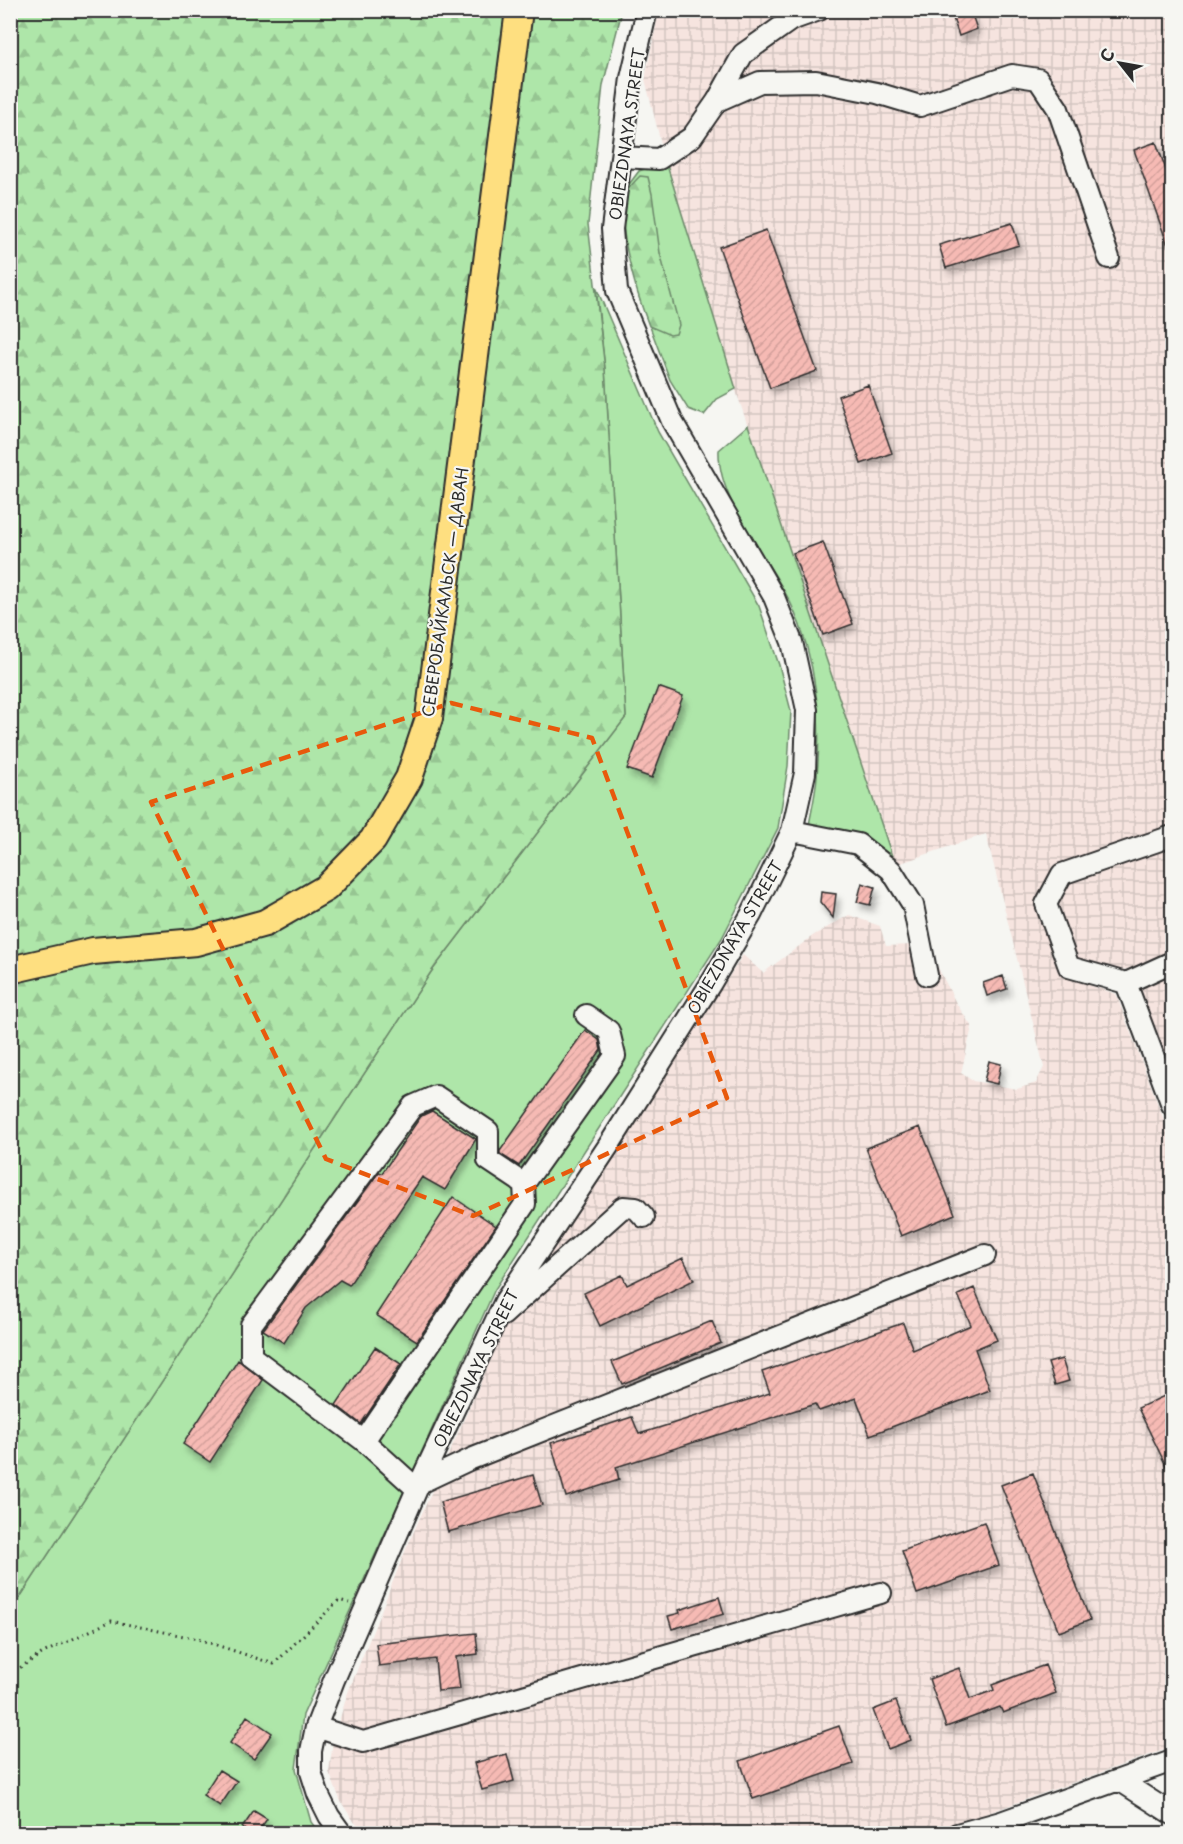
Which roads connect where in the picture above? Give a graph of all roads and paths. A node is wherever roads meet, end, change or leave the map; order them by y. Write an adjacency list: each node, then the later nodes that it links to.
1 (519, 10): 10 (main road, СЕВЕРОБАЙКАЛЬСК — ДАВАН)
2 (647, 10): 5 (street, OBIEZDNAYA STREET)
3 (819, 10): 4 (street)
4 (717, 101): 5 (street); 6 (street)
5 (621, 157): 7 (street, OBIEZDNAYA STREET)
6 (1109, 258)
7 (792, 831): 11 (street); 18 (street, OBIEZDNAYA STREET)
8 (1173, 836): 12 (street)
9 (1173, 962): 12 (street)
10 (10, 970)
11 (927, 975)
12 (1126, 983): 14 (street)
13 (586, 1016): 15 (street)
14 (1173, 1105)
15 (524, 1184): 19 (street); 19 (street)
16 (644, 1217): 18 (street)
17 (985, 1255): 20 (street)
18 (494, 1322): 20 (street, OBIEZDNAYA STREET)
19 (364, 1441): 20 (street)
20 (418, 1486): 22 (street, OBIEZDNAYA STREET)
21 (881, 1593): 24 (street)
22 (365, 1609): 23 (path); 24 (street, OBIEZDNAYA STREET)
23 (10, 1674)
24 (316, 1727): 28 (street, OBIEZDNAYA STREET)
25 (1173, 1761): 26 (street)
26 (1119, 1780): 27 (street); 29 (street)
27 (1170, 1809)
28 (342, 1833)
29 (957, 1833)

